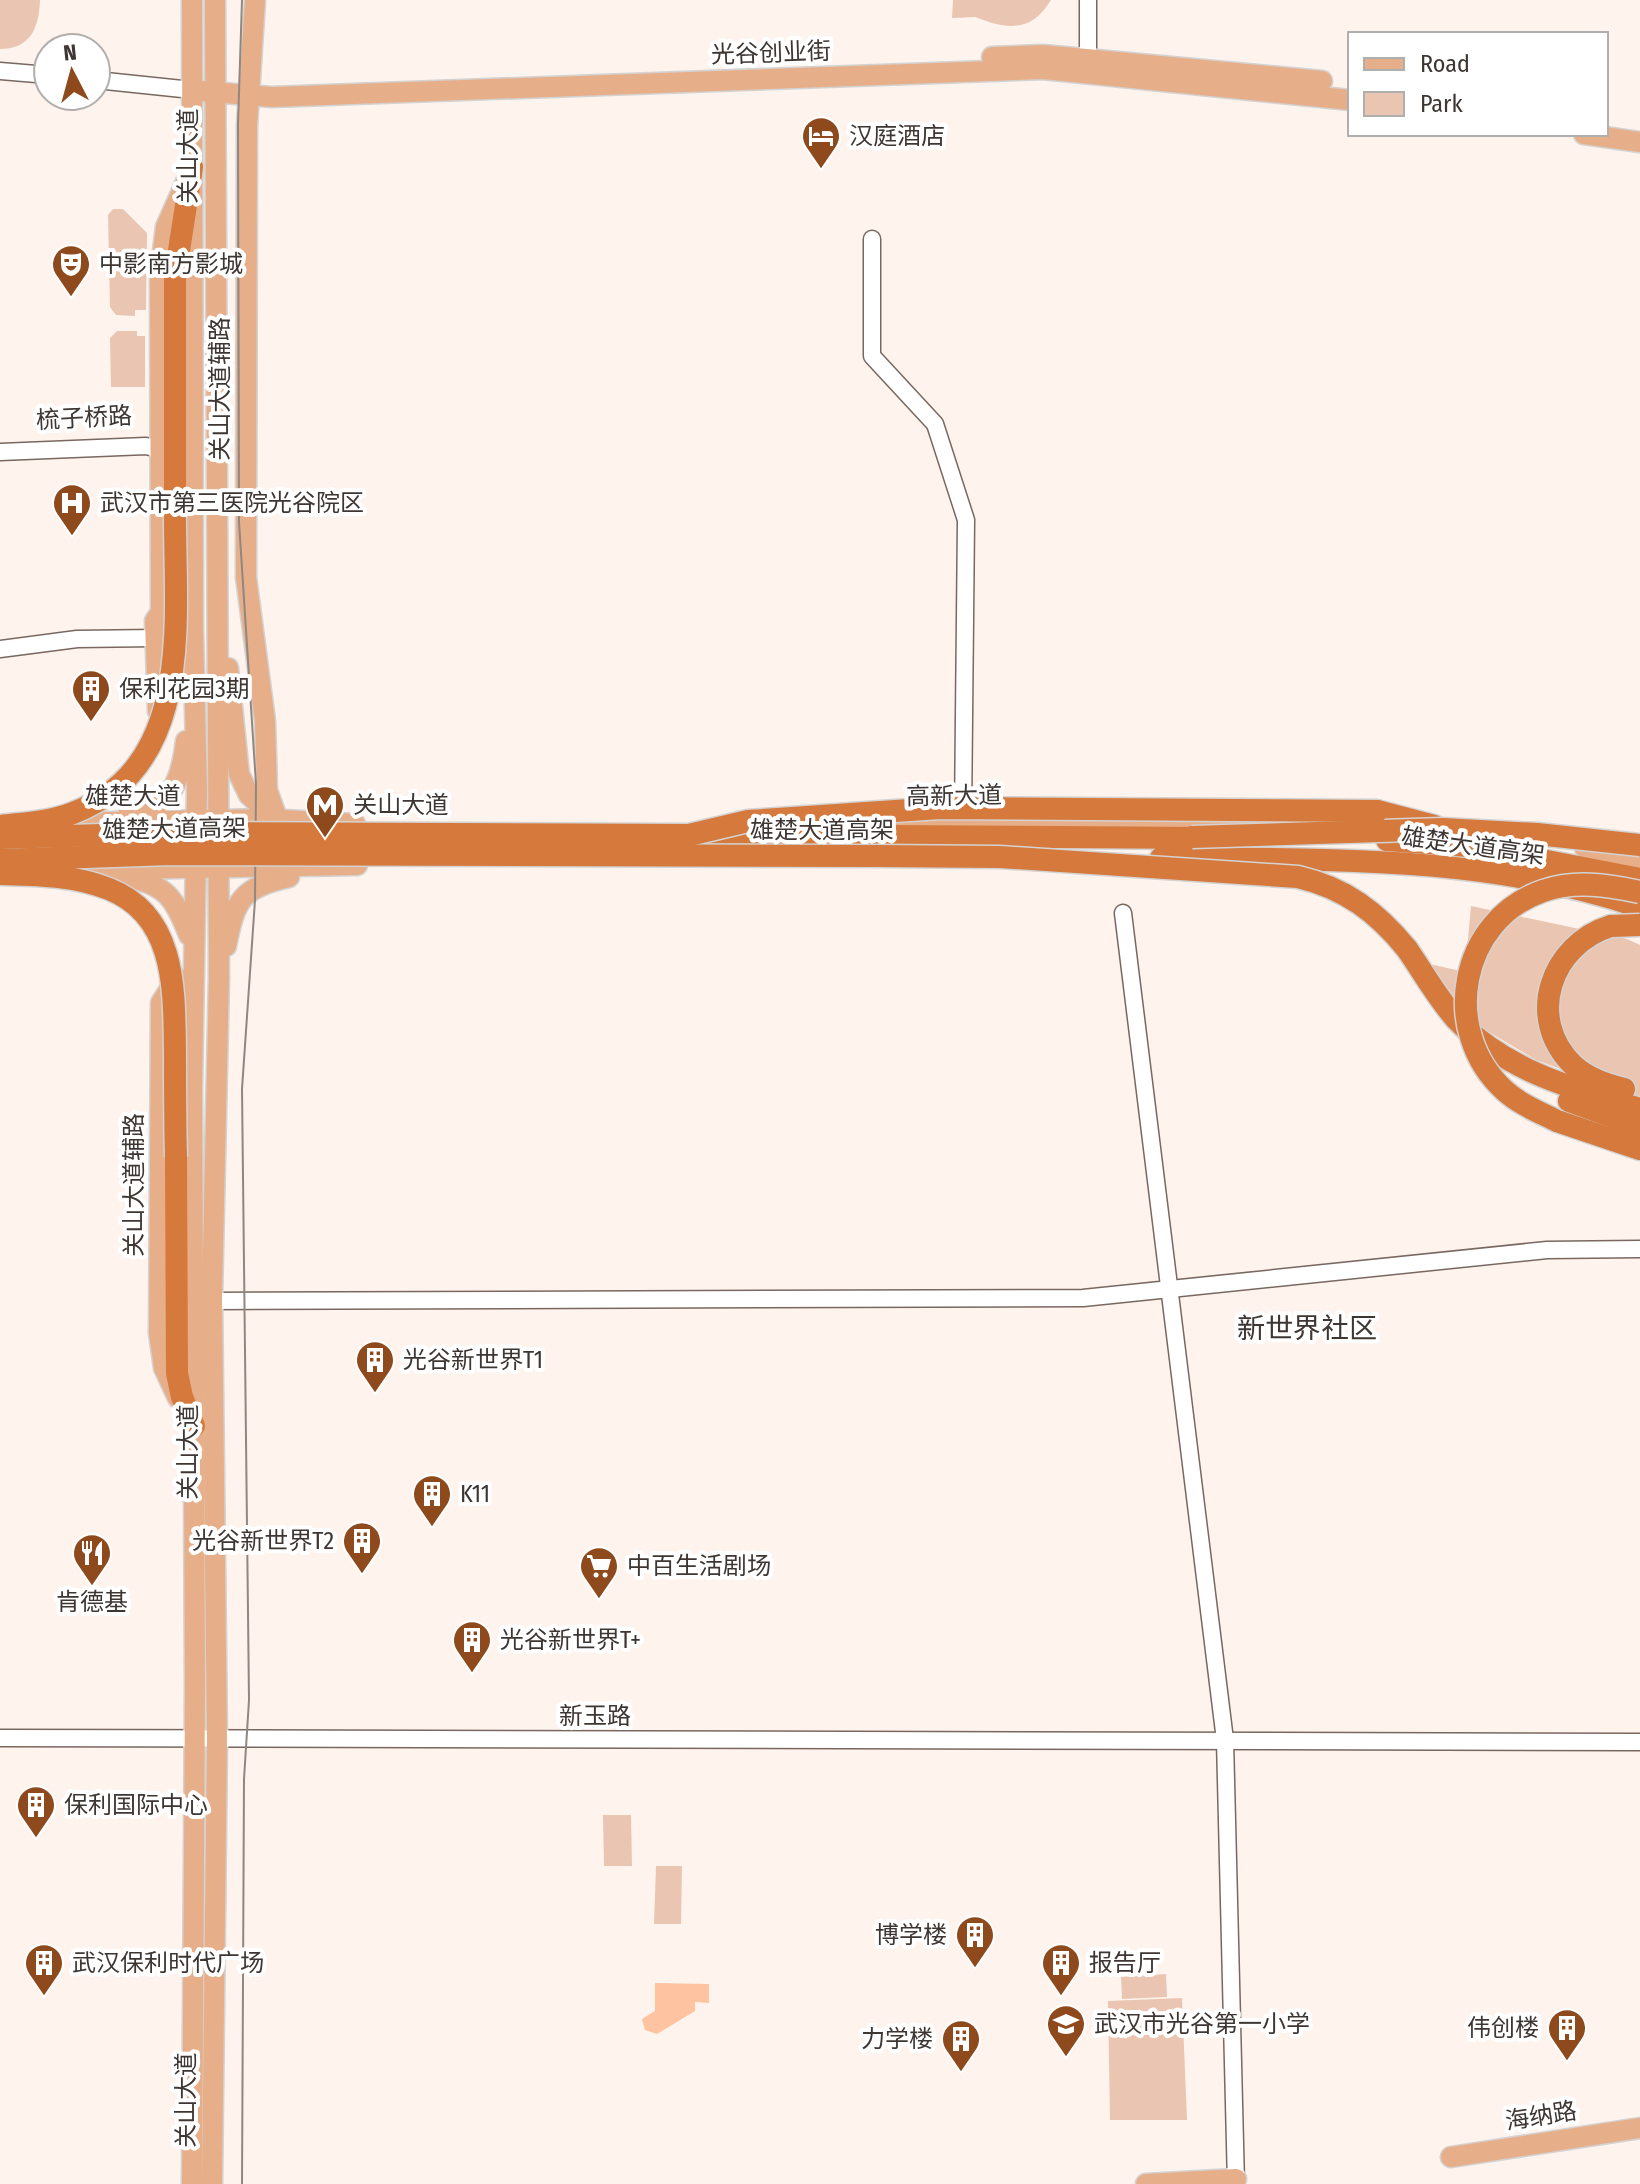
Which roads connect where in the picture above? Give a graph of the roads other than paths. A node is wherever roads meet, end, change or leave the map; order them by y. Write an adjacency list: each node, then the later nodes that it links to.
1 (192, 0): 10 (main road, 关山大道)
2 (215, 0): 12 (main road, 关山大道)
3 (255, 0): 13 (main road, 关山大道辅路)
4 (1088, 0): 5 (street)
5 (1088, 66): 11 (main road, 光谷创业街); 13 (main road, 光谷创业街); 14 (main road, 光谷创业街)
6 (0, 69): 7 (street)
7 (32, 71)
8 (112, 76): 10 (street)
9 (112, 81): 10 (street)
10 (192, 86): 12 (main road, 光谷创业街); 19 (main road, 关山大道)
11 (1348, 86)
12 (214, 87): 13 (main road, 光谷创业街); 27 (main road, 关山大道)
13 (250, 90): 32 (main road, 关山大道辅路)
14 (1348, 100)
15 (1608, 123): 16 (main road)
16 (1640, 128)
17 (1598, 136): 18 (main road)
18 (1640, 142)
19 (192, 167): 21 (main road); 26 (main road, 关山大道); 38 (highway, bridge)
20 (872, 239): 36 (street)
21 (163, 425): 22 (street, 梳子桥路); 24 (main road)
22 (0, 446)
23 (0, 452): 24 (street)
24 (162, 462): 25 (main road)
25 (161, 612): 26 (main road); 28 (main road)
26 (193, 612): 31 (main road, 关山大道)
27 (215, 613): 32 (main road); 35 (main road, 关山大道)
28 (156, 638): 29 (street); 30 (main road)
29 (0, 649)
30 (158, 666): 31 (main road); 37 (main road)
31 (195, 670): 33 (main road); 34 (main road, 关山大道)
32 (272, 820): 35 (main road, 雄楚大道); 36 (main road, 高新大道)
33 (99, 821): 34 (main road, 雄楚大道); 37 (main road, 雄楚大道)
34 (196, 821): 35 (main road, 雄楚大道); 48 (main road, 关山大道)
35 (217, 821): 49 (main road, 关山大道)
36 (963, 821): 40 (main road, 高新大道)
37 (55, 823): 38 (main road, 雄楚大道)
38 (0, 826)
39 (689, 835): 40 (highway, bridge); 41 (highway, 雄楚大道高架, bridge); 42 (highway, 雄楚大道高架, bridge)
40 (1470, 835): 46 (main road, 高新大道)
41 (1192, 837): 43 (highway, bridge); 52 (highway, 雄楚大道高架, bridge)
42 (0, 838)
43 (1640, 845)
44 (1000, 857): 45 (highway, 雄楚大道高架, bridge); 54 (highway, 雄楚大道高架, bridge); 60 (highway, bridge)
45 (0, 860)
46 (1640, 860)
47 (345, 865): 49 (main road); 56 (main road); 59 (main road)
48 (194, 868): 49 (main road); 51 (main road); 58 (main road, 关山大道)
49 (216, 869): 59 (main road, 关山大道)
50 (0, 872): 51 (main road); 68 (highway, bridge)
51 (104, 872): 58 (main road)
52 (1640, 879)
53 (1640, 892): 64 (highway, bridge)
54 (1640, 907)
55 (1123, 913): 66 (street)
56 (1640, 914)
57 (1640, 925): 61 (highway, bridge)
58 (194, 946): 68 (main road, 关山大道); 68 (main road, 关山大道辅路)
59 (219, 977): 67 (main road, 关山大道)
60 (1456, 1019): 62 (highway); 63 (highway, bridge)
61 (1640, 1094)
62 (1640, 1109)
63 (1640, 1127)
64 (1640, 1149)
65 (1640, 1249): 66 (street)
66 (1169, 1290): 67 (street); 72 (street)
67 (212, 1301): 71 (main road, 关山大道)
68 (194, 1426): 70 (main road, 关山大道)
69 (0, 1738): 70 (street, 新玉路)
70 (192, 1739): 71 (street, 新玉路); 77 (main road, 关山大道)
71 (217, 1739): 72 (street, 新玉路); 78 (main road, 关山大道)
72 (1225, 1740): 73 (street, 新玉路); 76 (street)
73 (1640, 1742)
74 (1640, 2128): 75 (main road, 海纳路)
75 (1451, 2157)
76 (1236, 2182): 79 (main road)
77 (192, 2184)
78 (212, 2184)
79 (1146, 2184)

